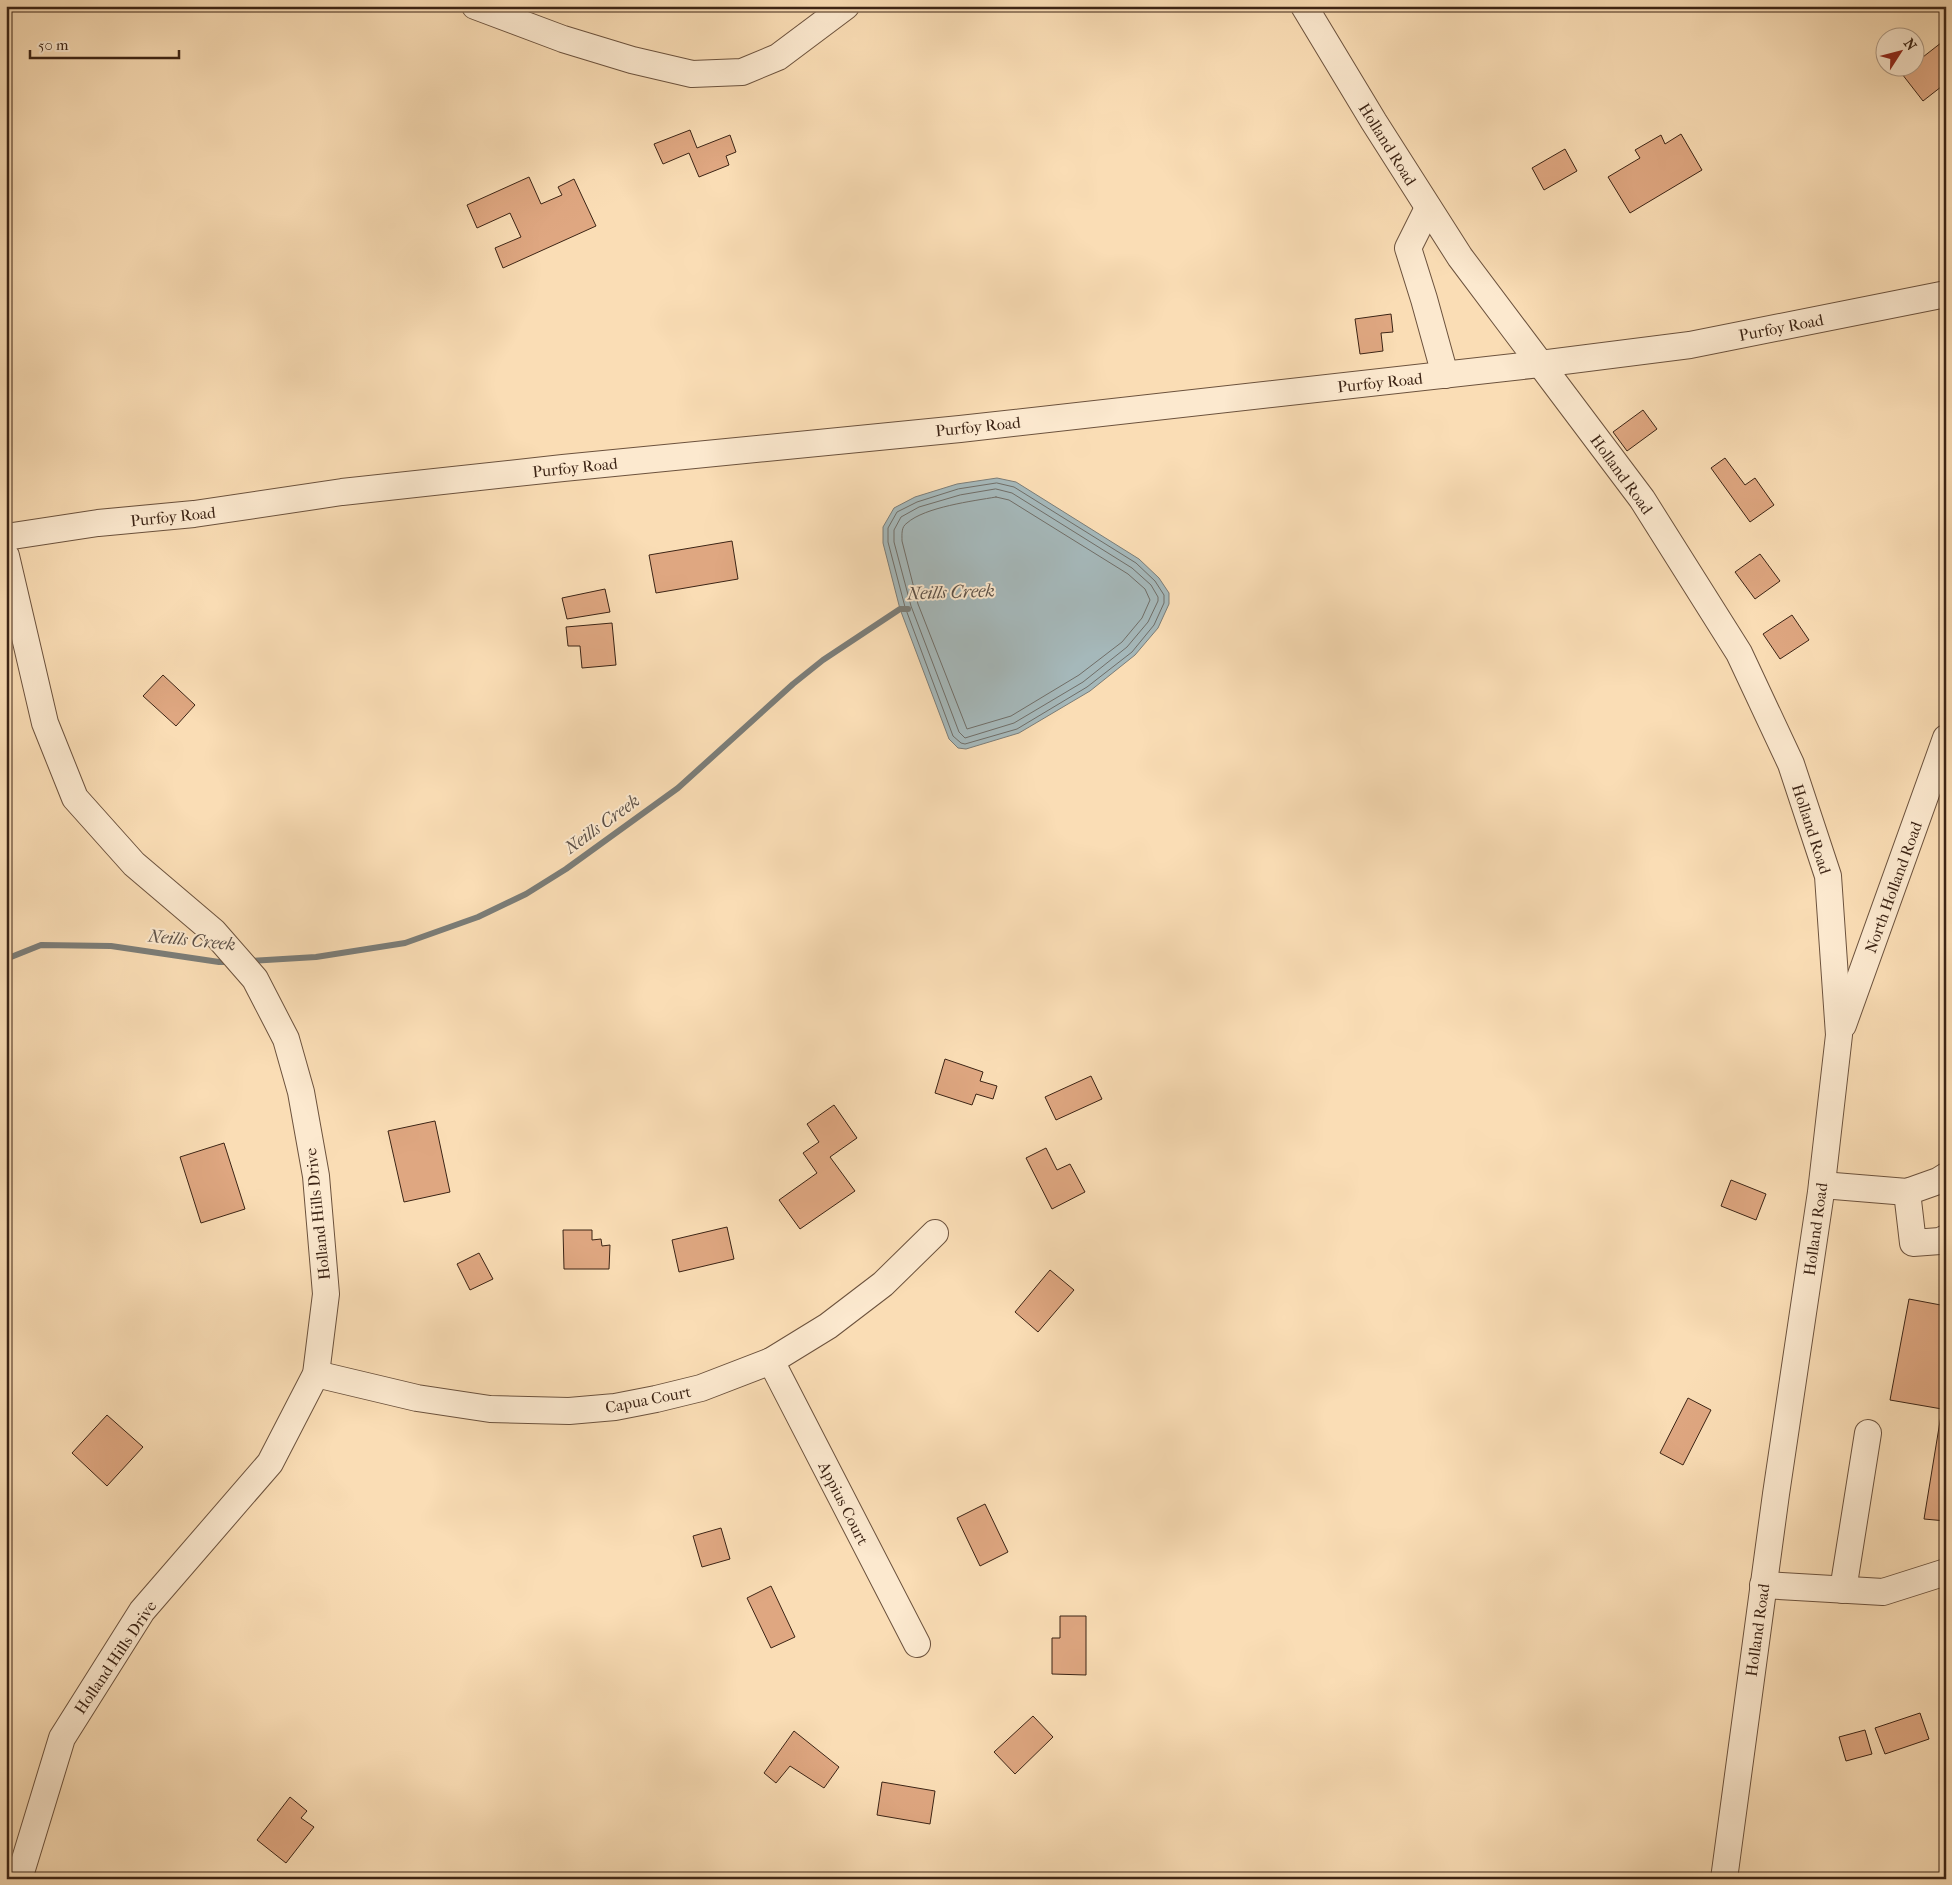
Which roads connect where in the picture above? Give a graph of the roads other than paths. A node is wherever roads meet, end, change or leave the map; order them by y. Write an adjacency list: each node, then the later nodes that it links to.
1 (475, 6): 2 (street)
2 (846, 6)
3 (1304, 6): 4 (street, Holland Road)
4 (1428, 208): 6 (street, Holland Road); 7 (street)
5 (1946, 294): 6 (street, Purfoy Road)
6 (1540, 364): 7 (street, Purfoy Road); 11 (street, Holland Road)
7 (1445, 375): 8 (street, Purfoy Road)
8 (6, 537)
9 (6, 556): 18 (street, Holland Hills Drive)
10 (1946, 738): 11 (street, North Holland Road)
11 (1839, 1035): 13 (street, Holland Road)
12 (1946, 1176): 14 (street)
13 (1822, 1185): 14 (street); 21 (street, Holland Road)
14 (1907, 1192): 16 (street)
15 (935, 1233): 17 (street, Capua Court)
16 (1946, 1238)
17 (771, 1361): 18 (street, Capua Court); 23 (street, Appius Court)
18 (316, 1374): 24 (street, Holland Hills Drive)
19 (1868, 1433): 22 (street)
20 (1946, 1572): 22 (street)
21 (1763, 1585): 22 (street); 25 (street, Holland Road)
22 (1843, 1590)
23 (917, 1644)
24 (18, 1879)
25 (1724, 1879)

